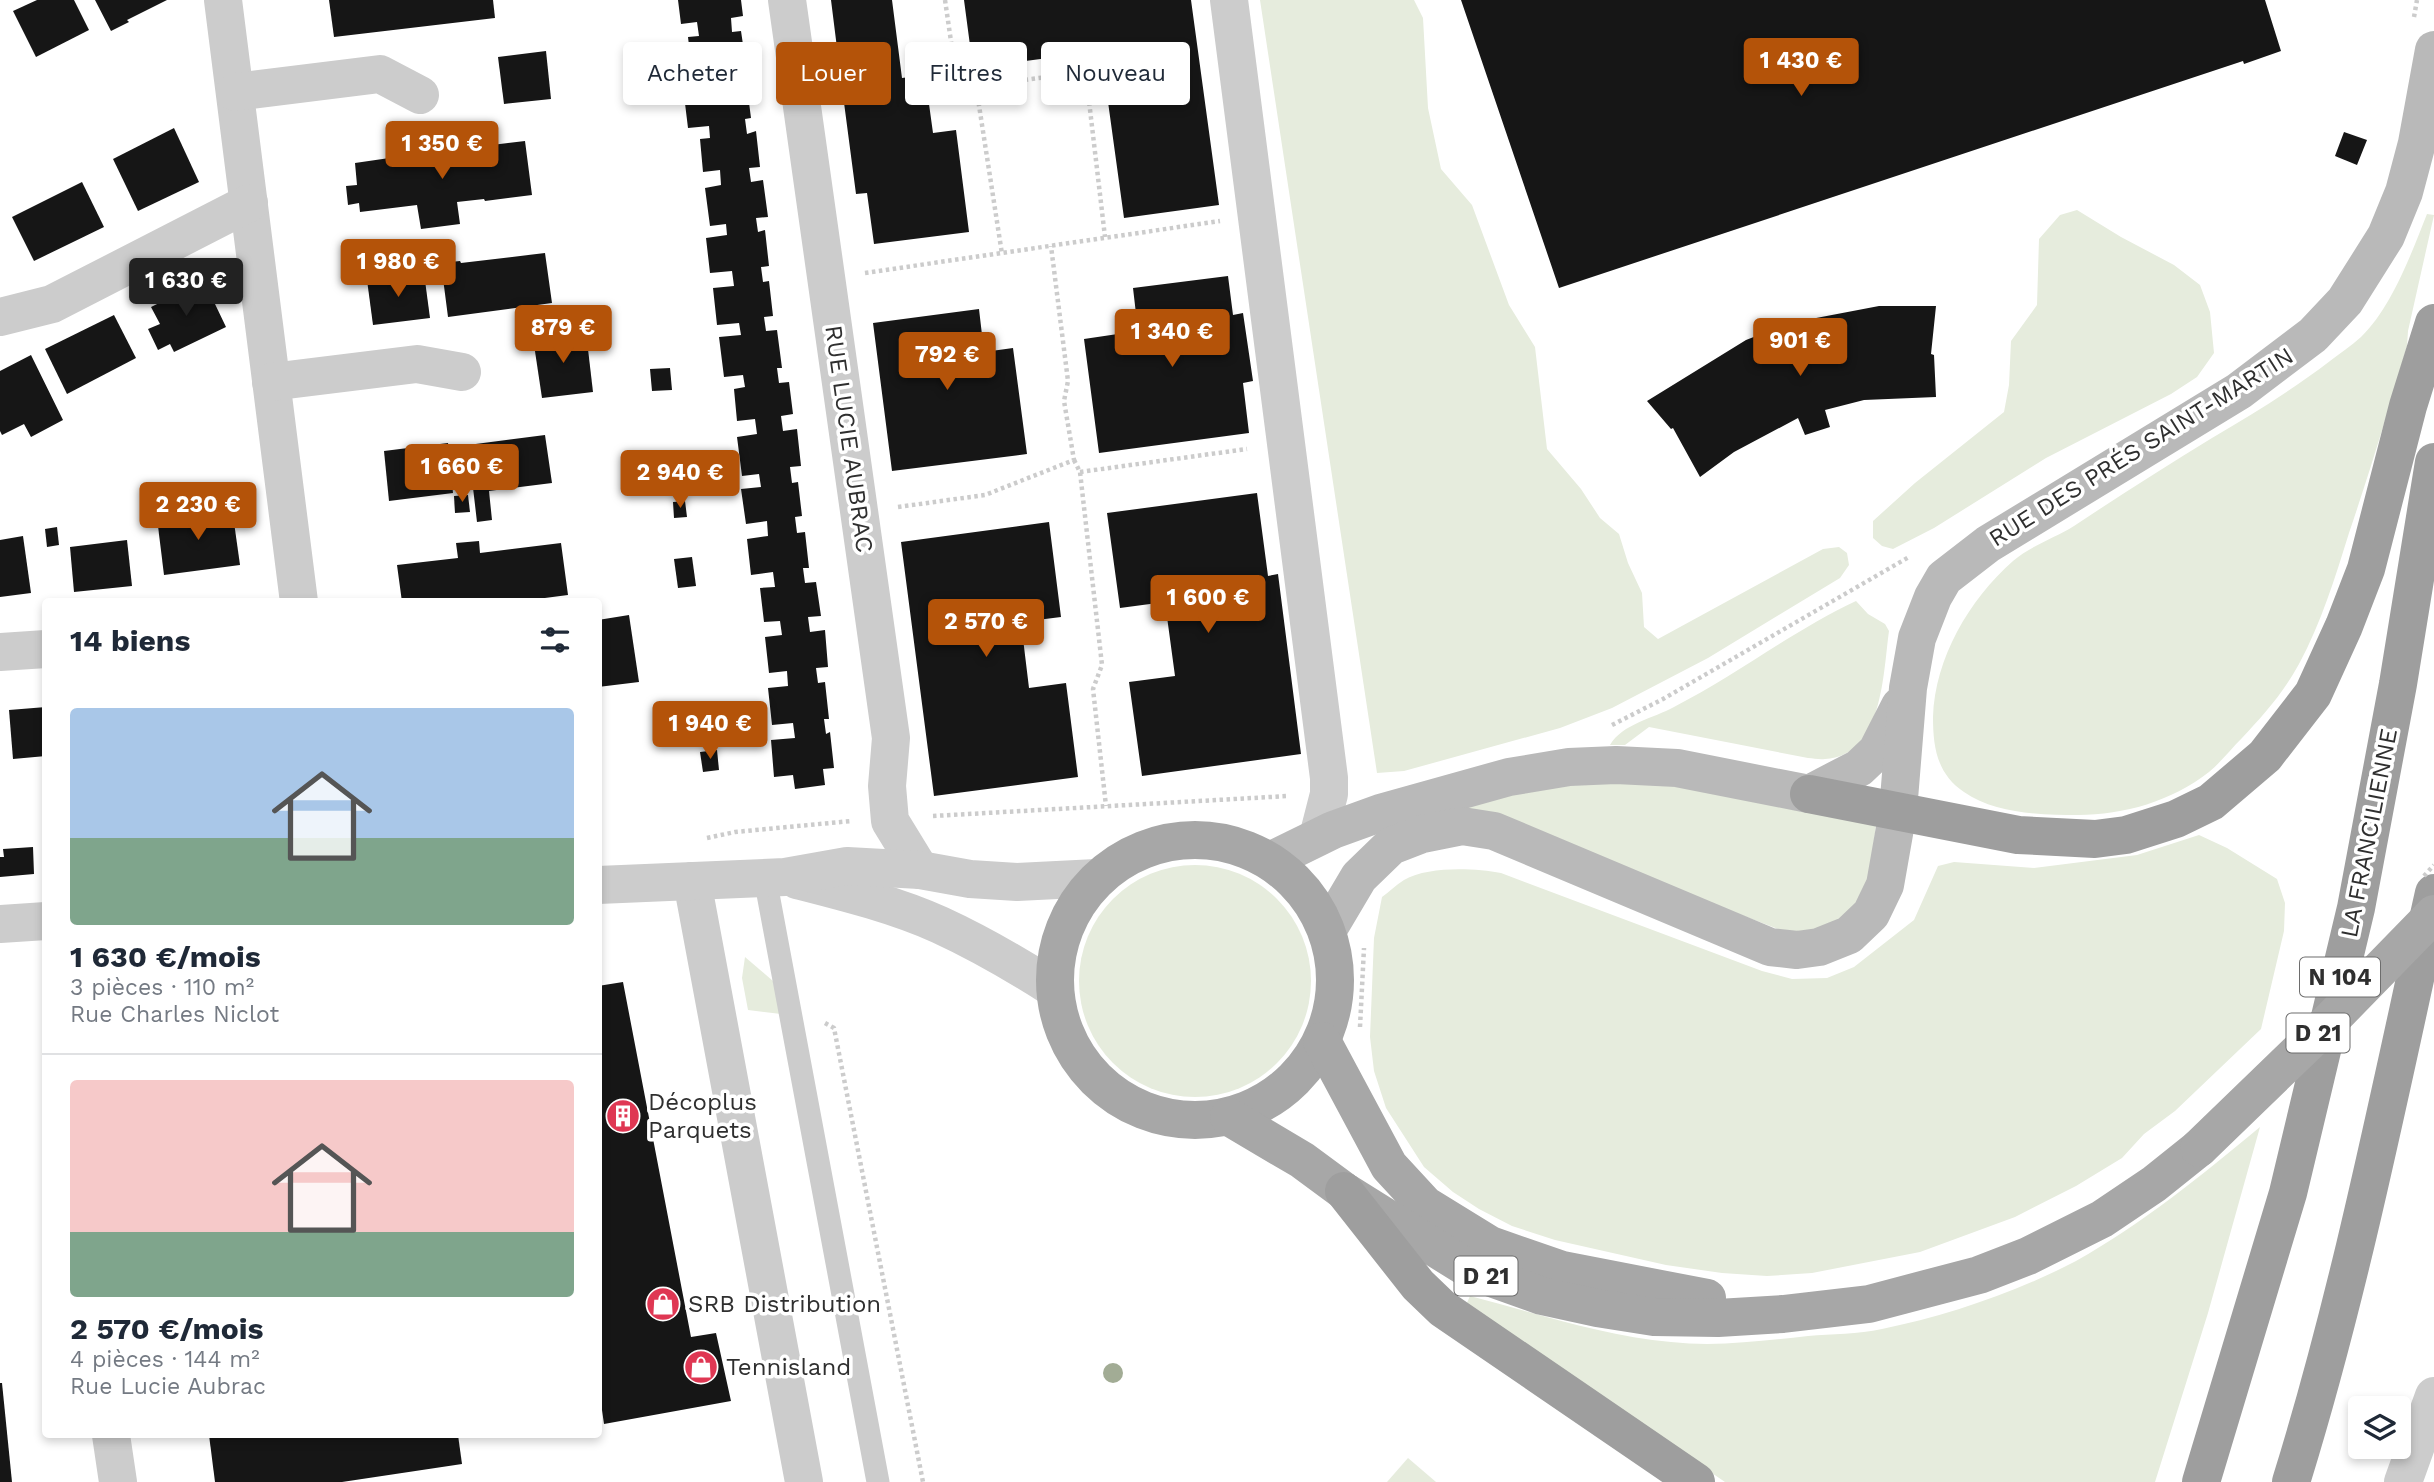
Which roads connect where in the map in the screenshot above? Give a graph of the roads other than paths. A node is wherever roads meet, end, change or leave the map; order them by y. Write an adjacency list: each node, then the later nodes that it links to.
1 (223, 0): 5 (street)
2 (787, 0): 21 (street, RUE LUCIE AUBRAC)
3 (1229, 0): 19 (street)
4 (2423, 37): 16 (main road, RUE DES PRÉS SAINT-MARTIN)
5 (235, 92): 6 (street); 7 (street)
6 (420, 95)
7 (249, 204): 8 (street); 11 (street)
8 (0, 317)
9 (2434, 323): 18 (highway)
10 (462, 372): 11 (street)
11 (271, 382): 13 (street)
12 (2434, 462): 42 (highway, LA FRANCILIENNE / N 104)
13 (298, 598)
14 (42, 649): 15 (street)
15 (0, 652)
16 (1908, 688): 17 (main road, RUE DES PRÉS SAINT-MARTIN); 18 (main road, RUE DES PRÉS SAINT-MARTIN)
17 (1809, 794): 18 (highway); 19 (main road)
18 (1898, 811): 30 (main road, RUE DES PRÉS SAINT-MARTIN)
19 (1318, 837): 20 (main road)
20 (1270, 861): 23 (main road); 30 (main road)
21 (920, 870): 22 (street); 23 (street)
22 (775, 877): 24 (street); 31 (street); 40 (lane)
23 (1097, 878): 31 (main road)
24 (692, 881): 25 (street); 39 (street)
25 (602, 885)
26 (2434, 892): 43 (highway, N 104)
27 (2434, 914): 35 (main road, D 21, bridge)
28 (42, 921): 29 (street)
29 (0, 924)
30 (1327, 932): 32 (main road)
31 (1053, 988): 33 (main road)
32 (1322, 1041): 33 (main road); 35 (main road, D 21)
33 (1230, 1117): 34 (main road, D 21)
34 (1344, 1191): 35 (main road, D 21); 41 (highway)
35 (1783, 1314)
36 (2434, 1396): 44 (street)
37 (111, 1438): 38 (street)
38 (118, 1482)
39 (804, 1482)
40 (878, 1482)
41 (1696, 1482)
42 (2201, 1482)
43 (2291, 1482)
44 (2403, 1482)

